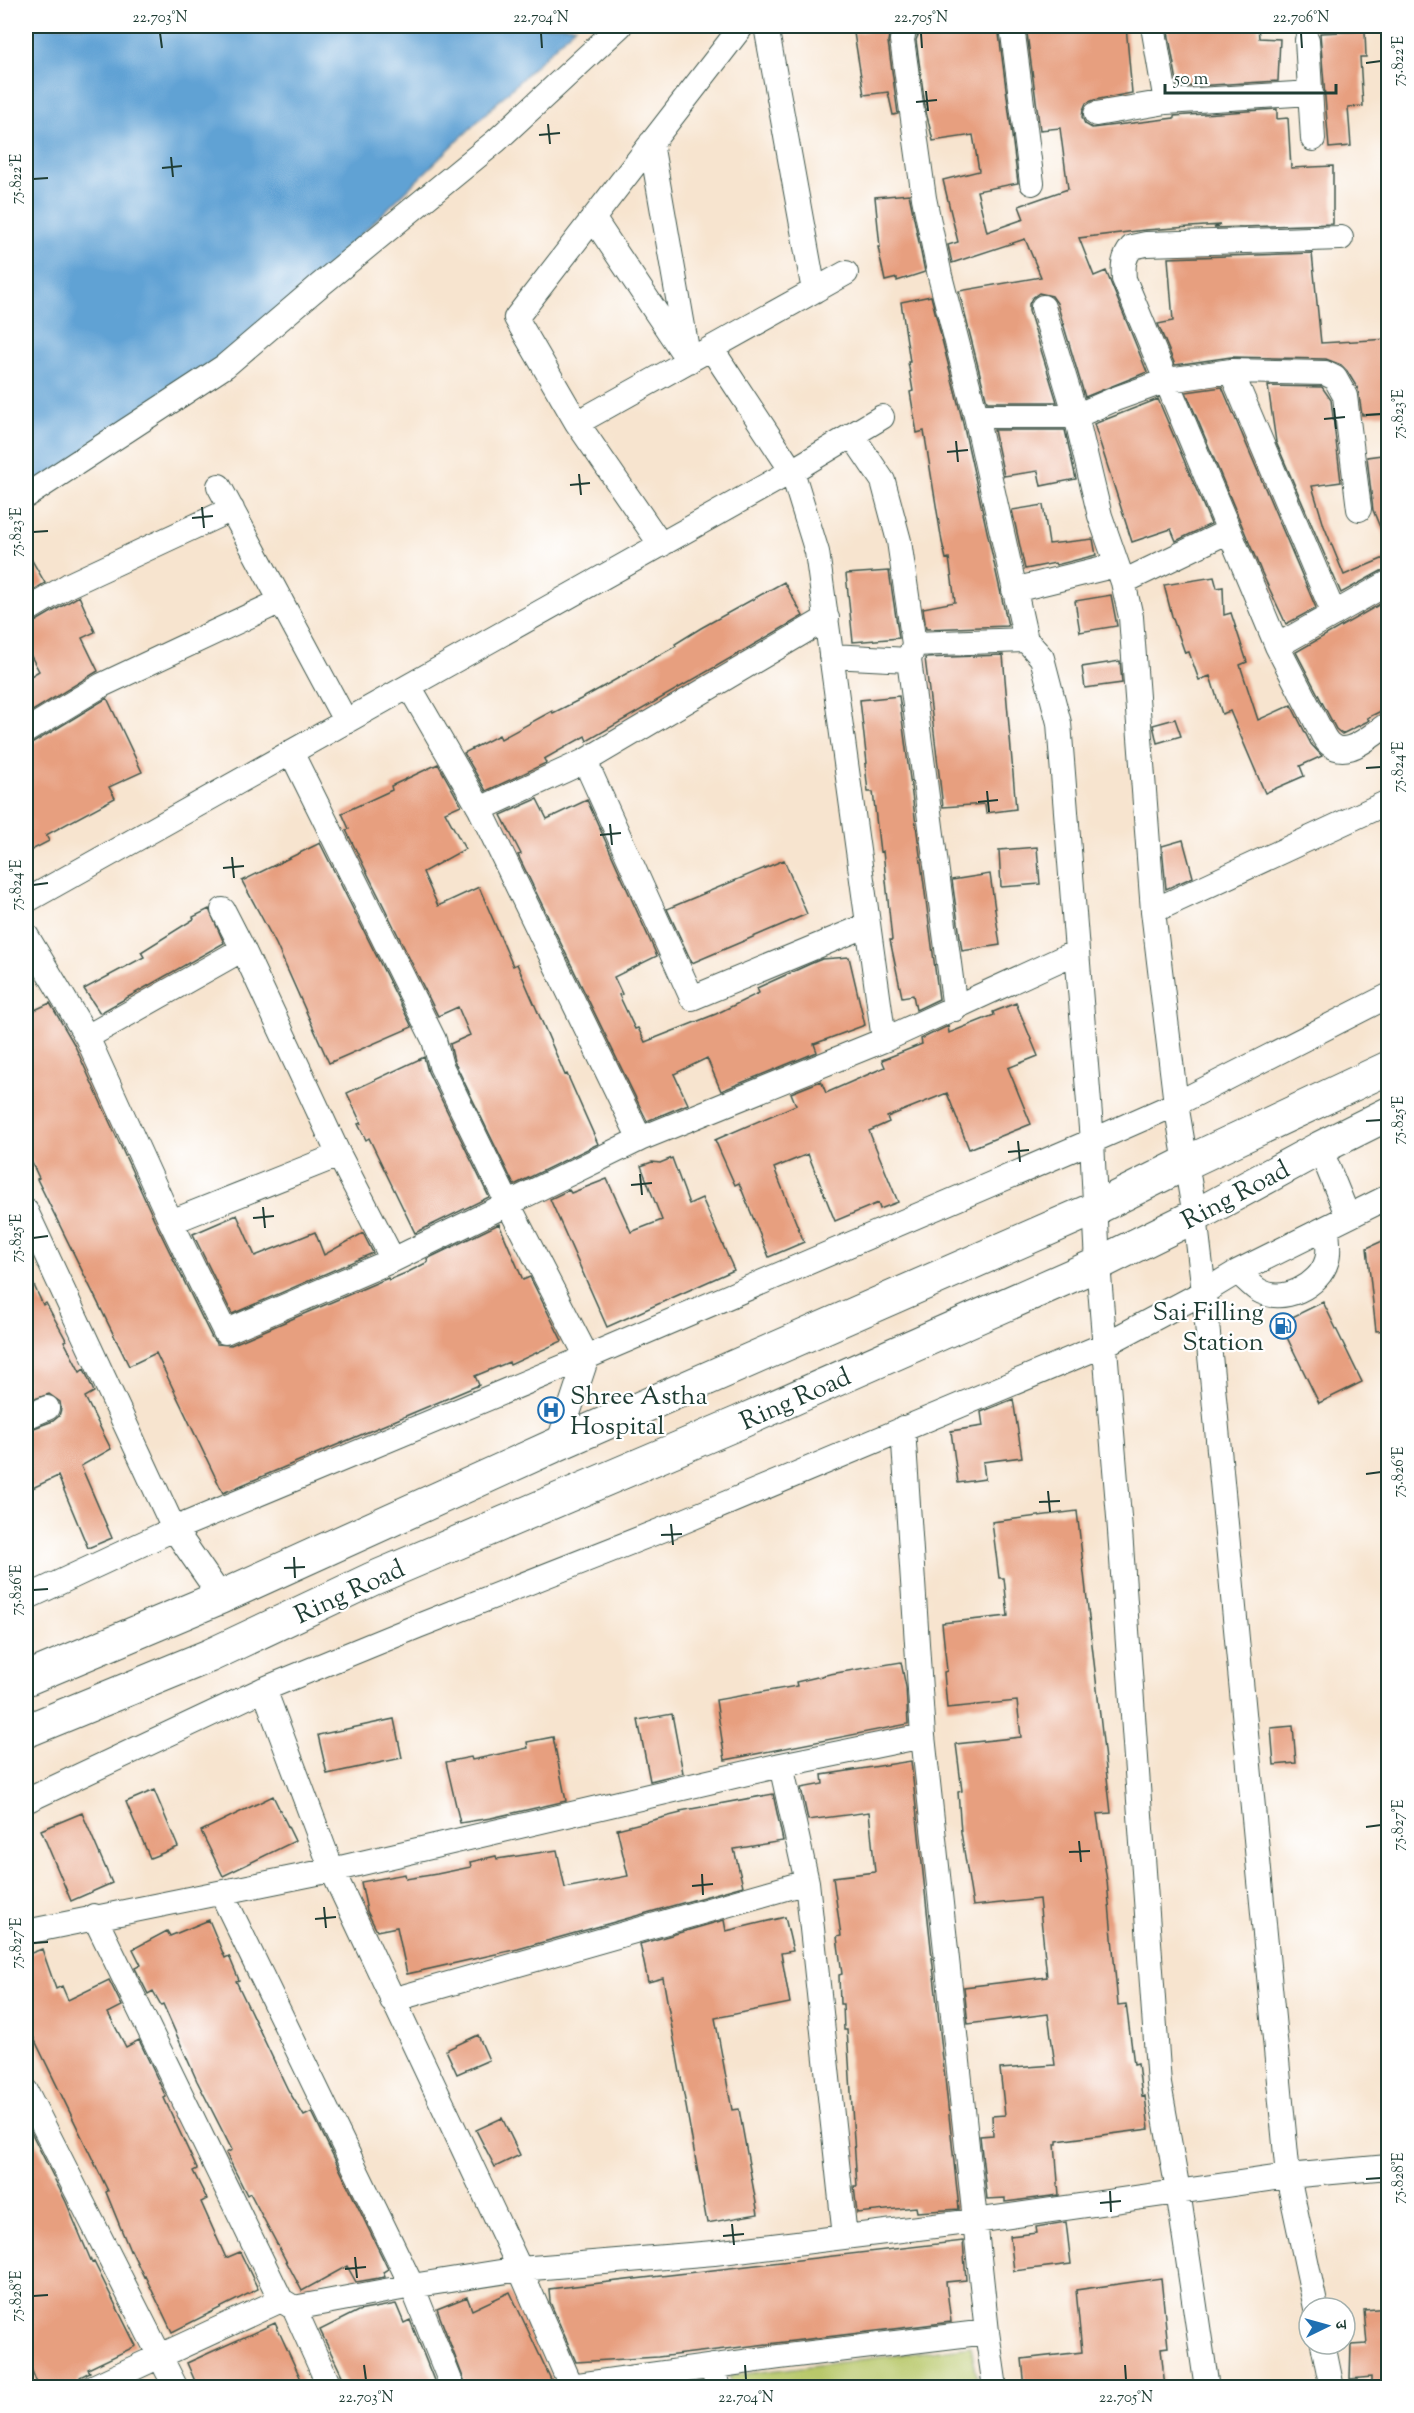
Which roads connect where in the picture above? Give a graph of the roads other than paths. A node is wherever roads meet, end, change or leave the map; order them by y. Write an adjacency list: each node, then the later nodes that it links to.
1 (620, 26): 30 (street)
2 (742, 26): 12 (street)
3 (765, 26): 17 (street)
4 (908, 26): 23 (street)
5 (1012, 26): 13 (street)
6 (1153, 26): 9 (street)
7 (1307, 40): 8 (street)
8 (1311, 93): 9 (street); 11 (street)
9 (1166, 102): 10 (street)
10 (1096, 114)
11 (1313, 140)
12 (651, 143): 14 (street); 20 (street)
13 (1032, 183)
14 (593, 218): 20 (street); 26 (street)
15 (1341, 238): 22 (street)
16 (846, 273): 17 (street)
17 (814, 291): 19 (street)
18 (1043, 307): 24 (street)
19 (711, 348): 20 (street); 28 (street)
20 (689, 361): 26 (street)
21 (1231, 371): 22 (street); 32 (street); 40 (street)
22 (1168, 381): 24 (street); 33 (street)
23 (976, 416): 24 (street); 37 (street)
24 (1076, 416): 35 (street)
25 (882, 417): 27 (street)
26 (577, 423): 34 (street)
27 (852, 435): 28 (street); 44 (street)
28 (792, 471): 34 (street); 41 (street)
29 (219, 486): 31 (street)
30 (26, 496)
31 (232, 509): 38 (street); 39 (street)
32 (1359, 509)
33 (1229, 531): 35 (street); 43 (street)
34 (662, 545): 46 (street)
35 (1120, 573): 37 (street); 56 (street)
36 (1389, 583): 40 (street)
37 (1014, 590): 42 (street)
38 (281, 601): 47 (street); 49 (street)
39 (26, 611)
40 (1334, 614): 43 (street)
41 (828, 618): 45 (street); 51 (street)
42 (1026, 639): 44 (street); 60 (street)
43 (1278, 646): 48 (street)
44 (911, 652): 45 (street); 62 (street)
45 (831, 656): 57 (street)
46 (409, 686): 47 (street); 53 (street)
47 (346, 722): 50 (street)
48 (1389, 724)
49 (26, 731)
50 (291, 752): 54 (street); 74 (street)
51 (585, 761): 53 (street); 57 (street)
52 (1389, 802): 56 (street)
53 (480, 809): 68 (street)
54 (26, 901)
55 (223, 910): 59 (street)
56 (1153, 911): 66 (street)
57 (868, 925): 64 (street)
58 (26, 935): 63 (street)
59 (243, 949): 63 (street); 71 (street)
60 (1076, 952): 62 (street); 69 (street)
61 (1389, 996): 66 (street)
62 (954, 1010): 64 (street)
63 (87, 1037): 79 (street)
64 (884, 1040): 68 (street)
65 (1389, 1068): 72 (highway, Ring Road)
66 (1176, 1104): 69 (street); 72 (street)
67 (1389, 1114): 70 (highway, Ring Road)
68 (640, 1139): 74 (street)
69 (1092, 1141): 75 (street); 86 (street)
70 (1320, 1148): 77 (highway, Ring Road); 78 (street)
71 (339, 1155): 79 (street); 81 (street)
72 (1186, 1163): 75 (highway, Ring Road); 77 (street)
73 (1389, 1197): 78 (street)
74 (508, 1204): 81 (street); 86 (street)
75 (1094, 1209): 82 (street); 88 (highway, Ring Road)
76 (26, 1212): 89 (street)
77 (1195, 1216): 82 (highway, Ring Road); 84 (street)
78 (1348, 1217): 80 (street)
79 (171, 1222): 81 (street)
80 (1326, 1228): 83 (street); 83 (street)
81 (393, 1260)
82 (1098, 1264): 85 (street); 94 (highway, Ring Road)
83 (1237, 1272): 84 (street)
84 (1204, 1292): 85 (street); 106 (street)
85 (1104, 1345): 87 (street); 107 (street)
86 (587, 1357): 88 (street); 89 (street)
87 (903, 1428): 93 (street); 95 (street)
88 (558, 1444): 90 (highway, Ring Road)
89 (174, 1529): 90 (street); 91 (street)
90 (221, 1597): 92 (highway, Ring Road)
91 (26, 1598)
92 (26, 1679)
93 (264, 1689): 97 (street); 98 (street)
94 (26, 1731)
95 (923, 1736): 96 (street); 108 (street)
96 (782, 1765): 98 (street); 99 (street)
97 (26, 1801)
98 (332, 1870): 100 (street); 103 (street)
99 (807, 1882): 103 (street); 109 (street)
100 (222, 1894): 101 (street); 111 (street)
101 (94, 1916): 102 (street); 113 (street)
102 (26, 1932)
103 (392, 2000): 110 (street)
104 (26, 2091): 115 (street)
105 (1389, 2168): 106 (street)
106 (1288, 2176): 107 (street); 112 (street)
107 (1178, 2190): 108 (street); 124 (street)
108 (975, 2221): 109 (street); 114 (street)
109 (845, 2236): 110 (street)
110 (520, 2269): 111 (street); 118 (street)
111 (412, 2286): 113 (street); 122 (street)
112 (1313, 2296)
113 (287, 2304): 115 (street); 121 (street)
114 (987, 2332): 117 (street); 123 (street)
115 (162, 2356): 119 (street); 120 (street)
116 (1325, 2356): 125 (street)
117 (715, 2377): 118 (street)
118 (572, 2387)
119 (91, 2388)
120 (176, 2388)
121 (330, 2388)
122 (453, 2388)
123 (995, 2388)
124 (1208, 2388)
125 (1332, 2388)

